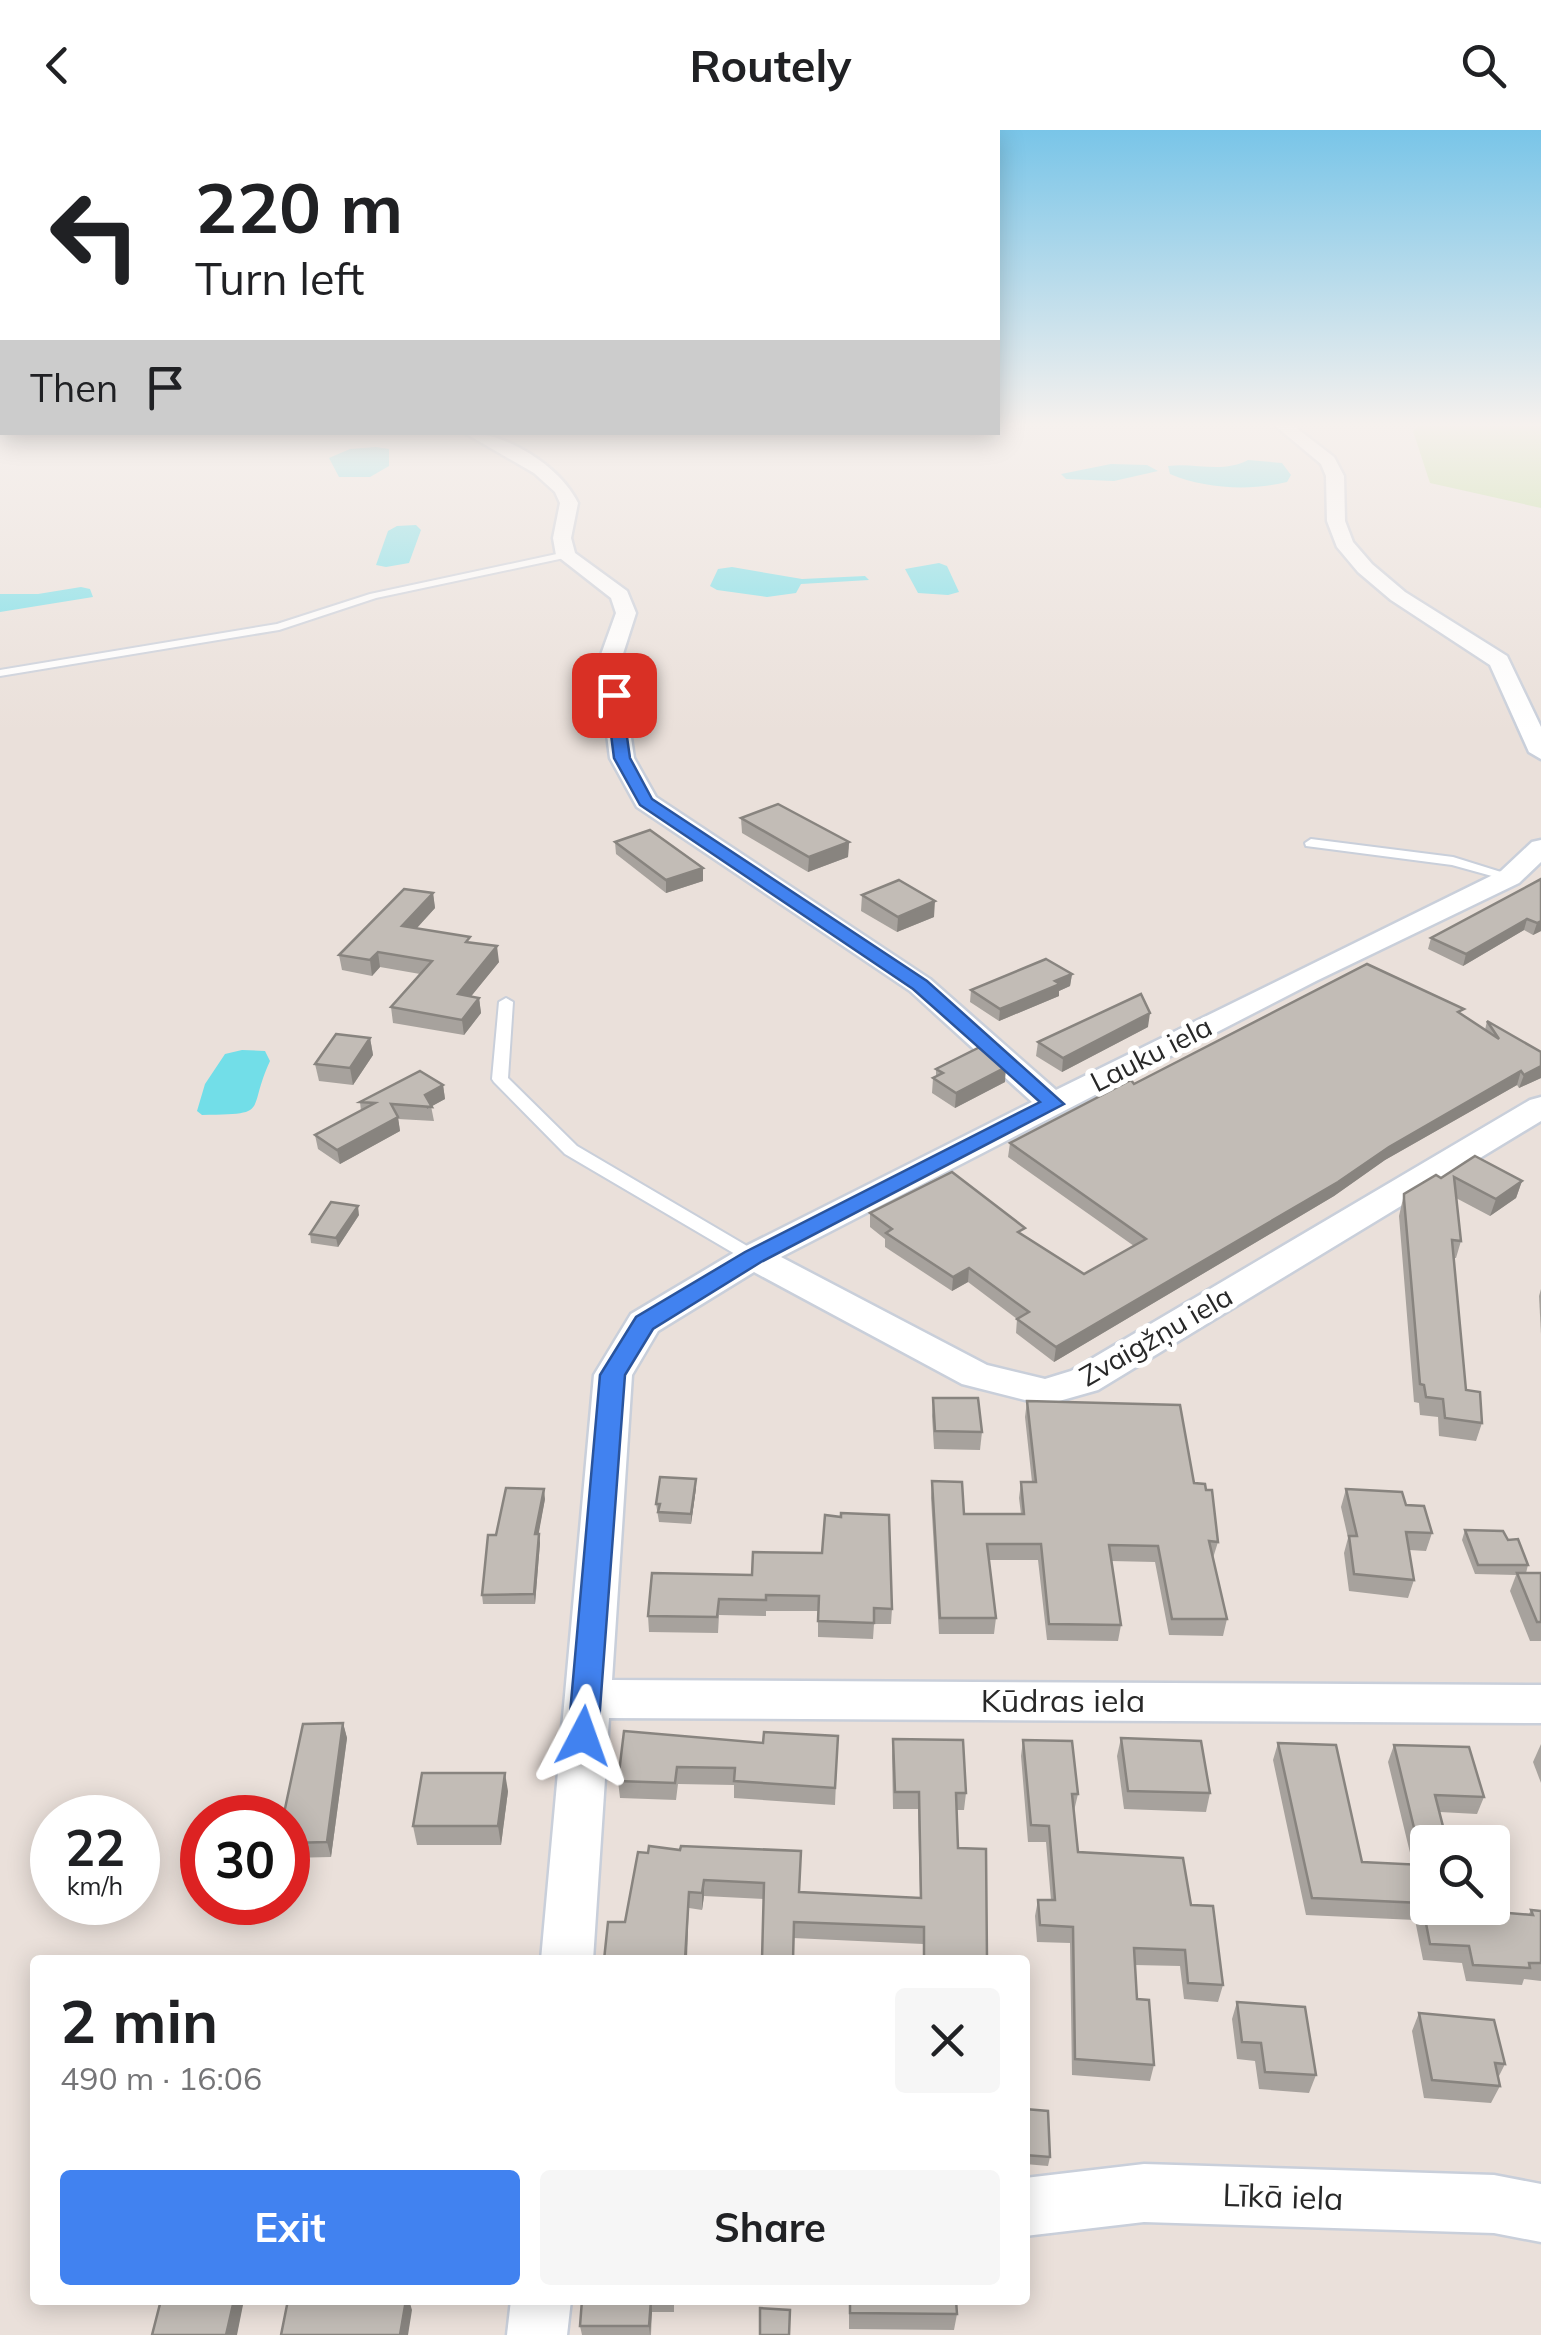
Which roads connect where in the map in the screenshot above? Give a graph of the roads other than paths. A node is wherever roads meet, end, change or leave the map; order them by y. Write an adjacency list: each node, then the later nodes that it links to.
1 (564, 526): 3 (street)
2 (1338, 526): 5 (street)
3 (566, 555): 4 (lane); 10 (street)
4 (0, 673)
5 (1541, 752)
6 (1311, 842): 8 (lane)
7 (1541, 848): 8 (street, Lauku iela)
8 (1510, 877): 10 (street, Lauku iela)
9 (506, 1002): 12 (lane)
10 (1054, 1104): 12 (street, Lauku iela)
11 (1541, 1107): 12 (street, Zvaigžņu iela)
12 (753, 1257): 13 (street, Lauku iela)
13 (585, 1699): 14 (street, Kūdras iela); 15 (street, Lauku iela)
14 (1541, 1704)
15 (567, 1955)
16 (1030, 2206): 17 (street, Līkā iela)
17 (1541, 2213)
18 (540, 2305): 19 (street)
19 (537, 2335)

